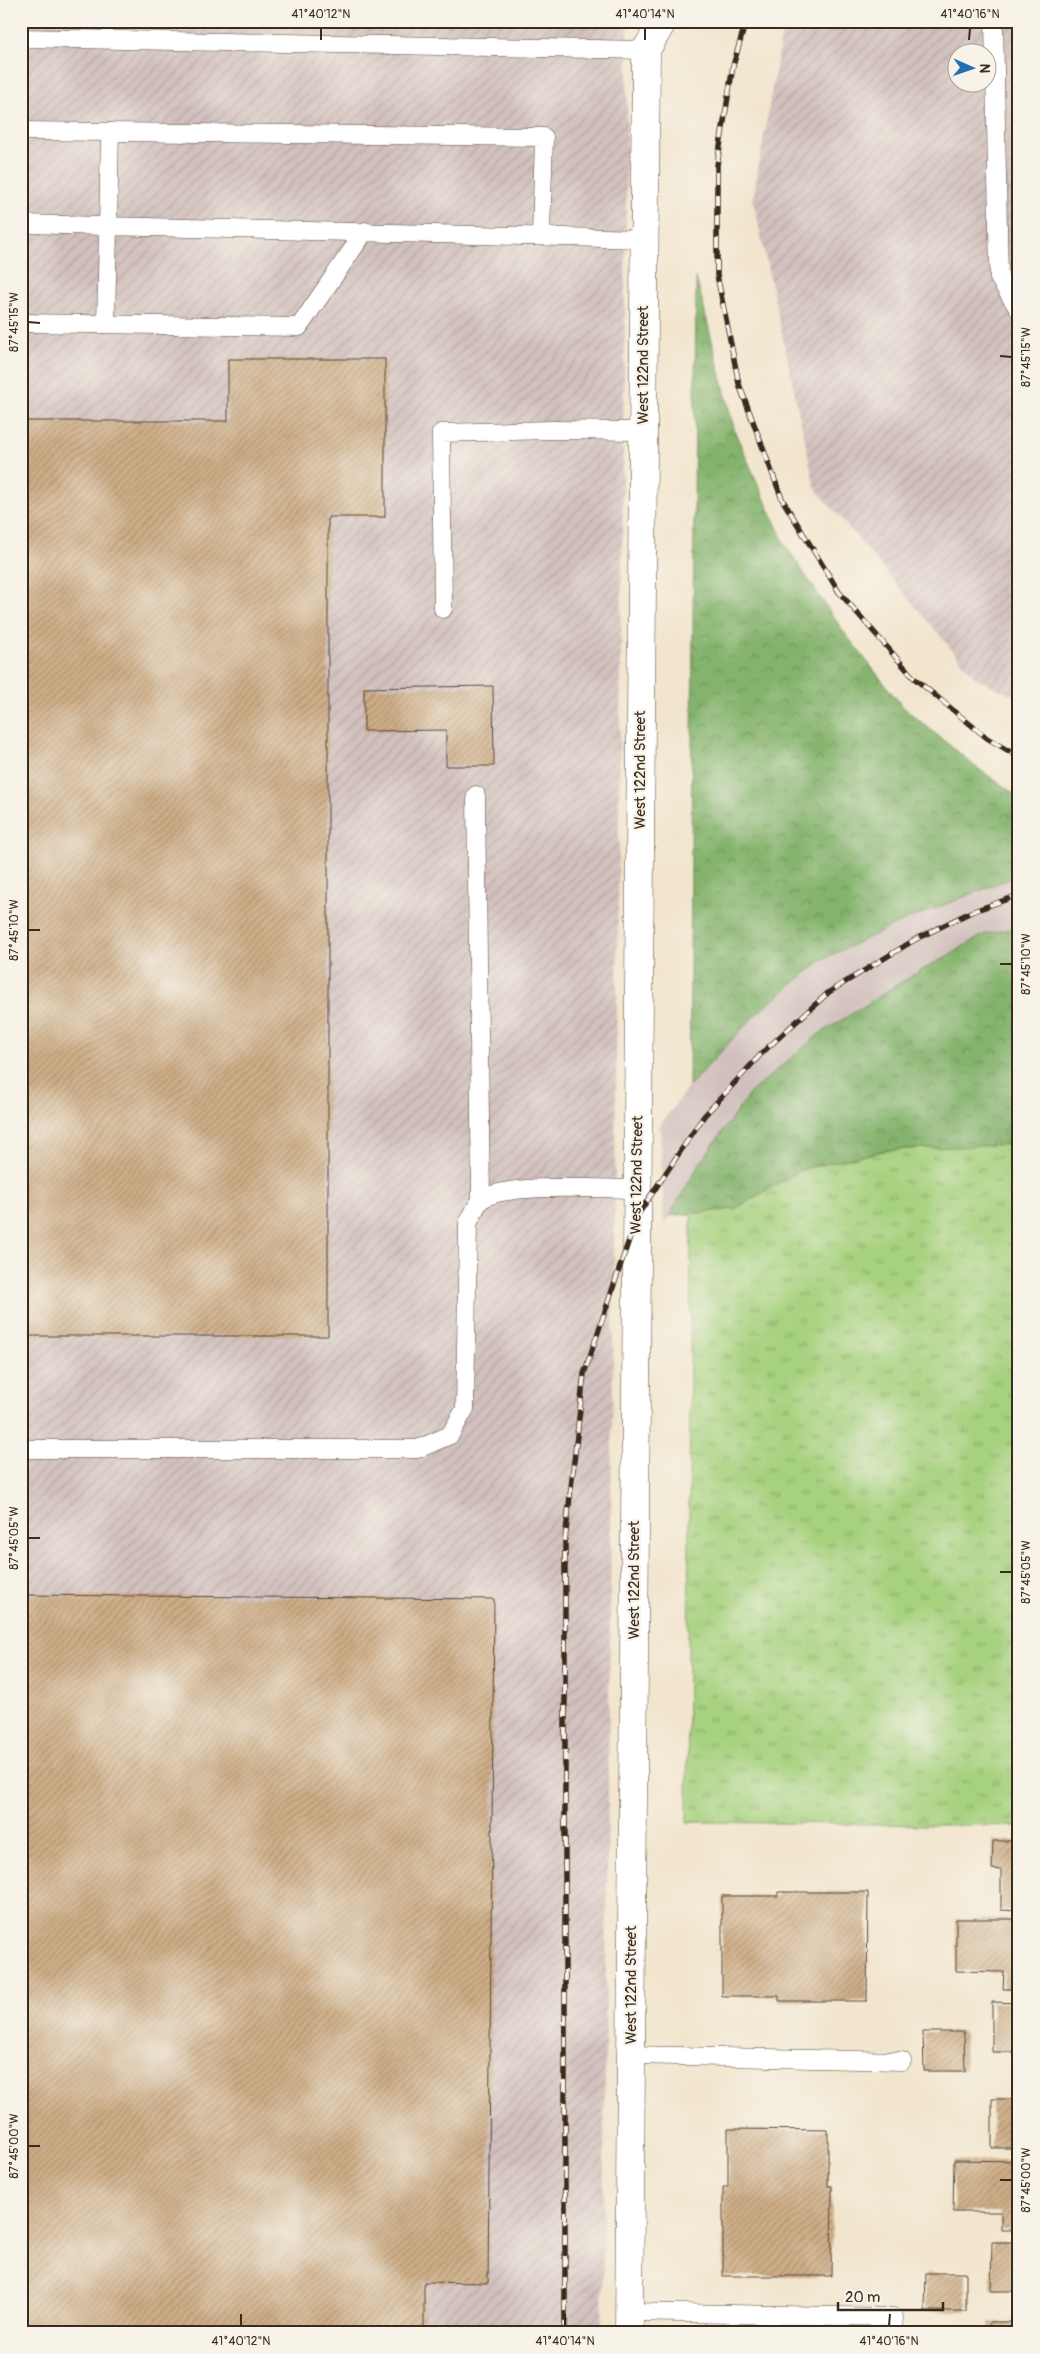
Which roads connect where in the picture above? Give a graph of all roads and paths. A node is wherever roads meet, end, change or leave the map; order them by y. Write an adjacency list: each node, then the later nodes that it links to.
1 (663, 21): 4 (street, West 122nd Street)
2 (994, 21): 12 (lane)
3 (21, 38): 4 (lane)
4 (646, 50): 11 (street, West 122nd Street)
5 (21, 131): 6 (lane)
6 (110, 132): 8 (lane); 10 (lane)
7 (21, 224): 8 (lane)
8 (108, 226): 9 (lane); 14 (lane)
9 (365, 231): 10 (lane); 14 (lane)
10 (541, 235): 11 (lane)
11 (644, 239): 15 (street, West 122nd Street)
12 (1019, 310)
13 (21, 323): 14 (lane)
14 (106, 324)
15 (643, 432): 16 (lane); 18 (street, West 122nd Street)
16 (443, 609)
17 (476, 795): 19 (lane)
18 (637, 1189): 19 (lane); 21 (street, West 122nd Street)
19 (481, 1200): 20 (lane)
20 (21, 1449)
21 (631, 2055): 22 (lane); 23 (street, West 122nd Street)
22 (902, 2061)
23 (629, 2322): 24 (lane)
24 (893, 2333)

